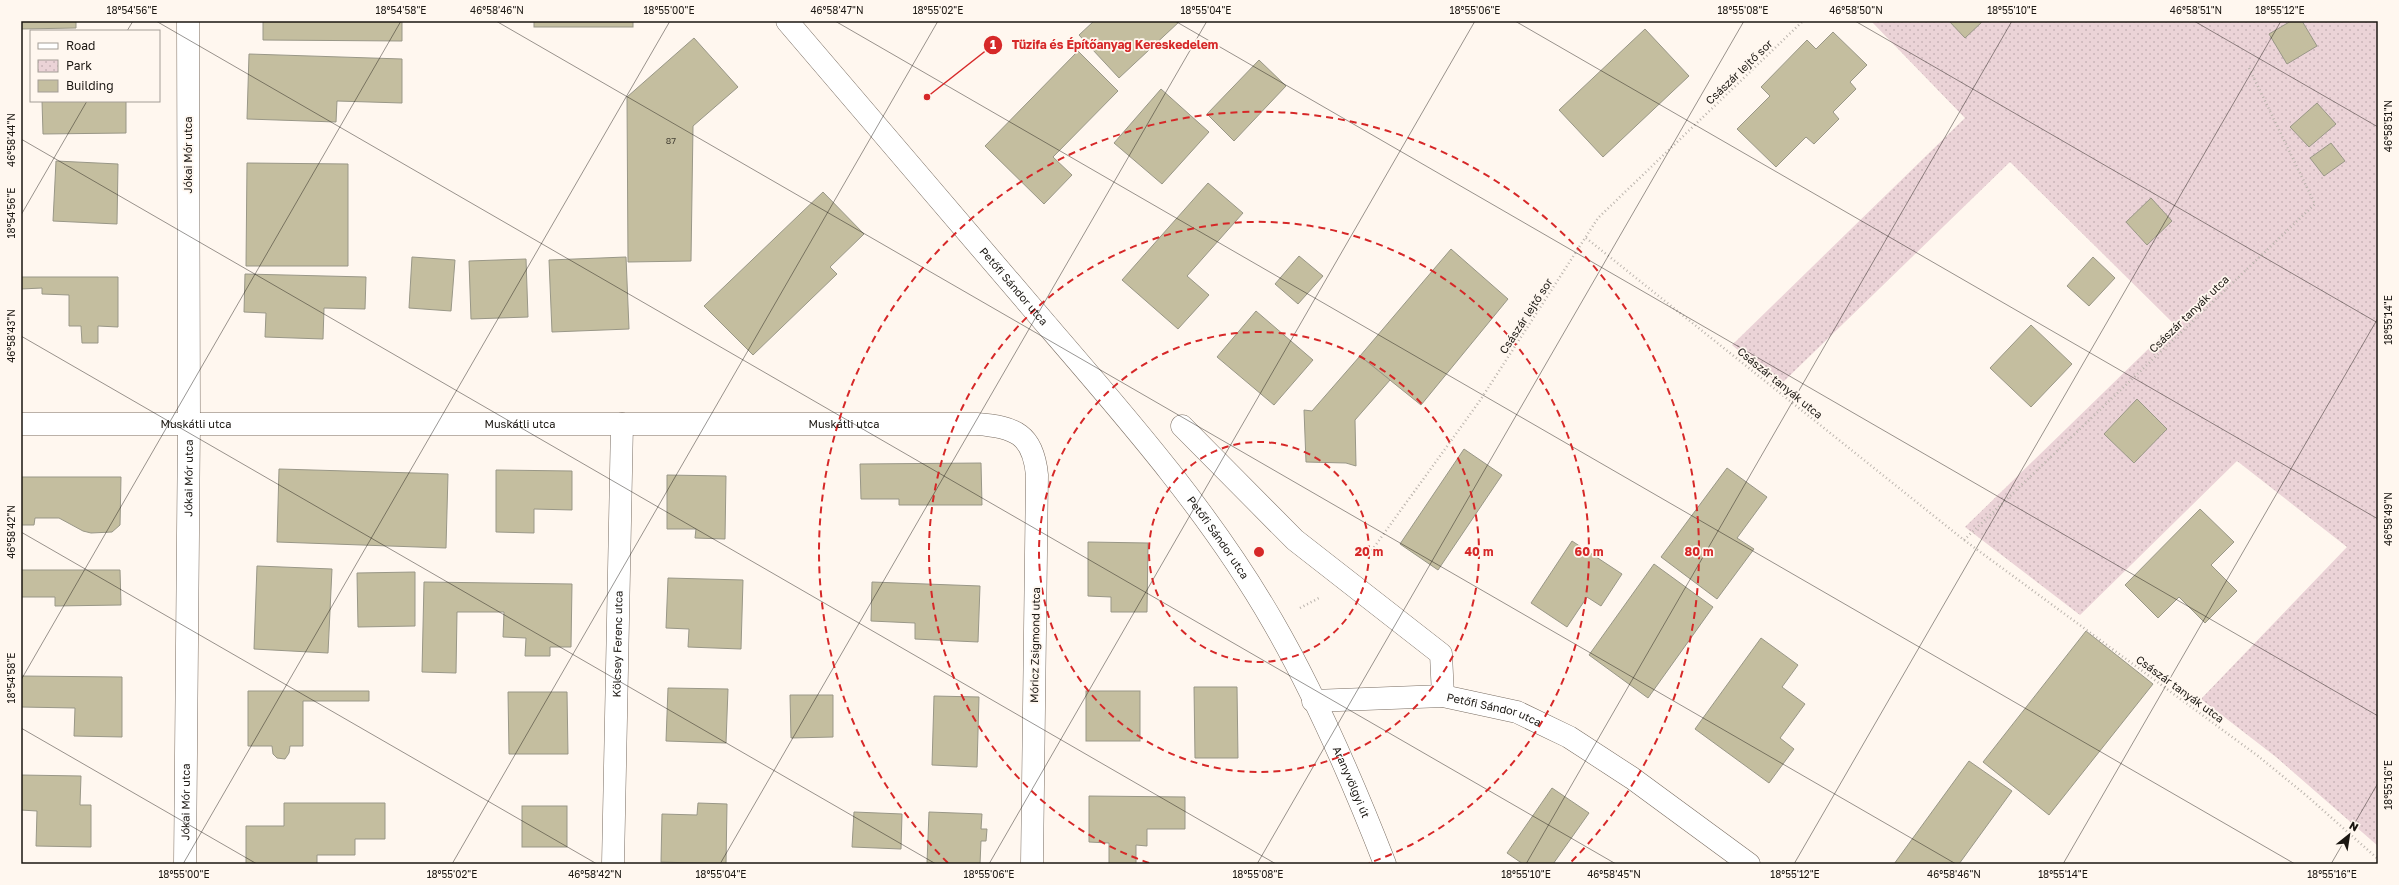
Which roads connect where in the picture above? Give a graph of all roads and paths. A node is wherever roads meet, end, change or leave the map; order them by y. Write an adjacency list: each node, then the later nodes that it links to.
1 (188, 21): 7 (street, Jókai Mór utca)
2 (787, 21): 13 (street, Petőfi Sándor utca)
3 (1803, 21): 5 (path, Császár lejtő sor)
4 (2249, 68): 11 (path, Császár tanyák utca)
5 (1586, 238): 11 (path, Császár tanyák utca); 12 (path, Császár lejtő sor)
6 (21, 424): 7 (street, Muskátli utca)
7 (189, 424): 8 (street, Muskátli utca); 17 (street, Jókai Mór utca)
8 (622, 424): 10 (street, Muskátli utca); 18 (street, Kölcsey Ferenc utca)
9 (1182, 426): 12 (street)
10 (1017, 432): 19 (street, Móricz Zsigmond utca)
11 (1964, 540): 16 (path, Császár tanyák utca)
12 (1348, 583): 13 (path, Császár lejtő sor); 14 (street)
13 (1273, 622): 15 (street, Petőfi Sándor utca)
14 (1443, 696): 15 (street, Petőfi Sándor utca); 21 (street, Petőfi Sándor utca)
15 (1313, 701): 20 (street, Aranyvölgyi út)
16 (2378, 859)
17 (185, 864)
18 (613, 864)
19 (1032, 864)
20 (1385, 864)
21 (1749, 864)

